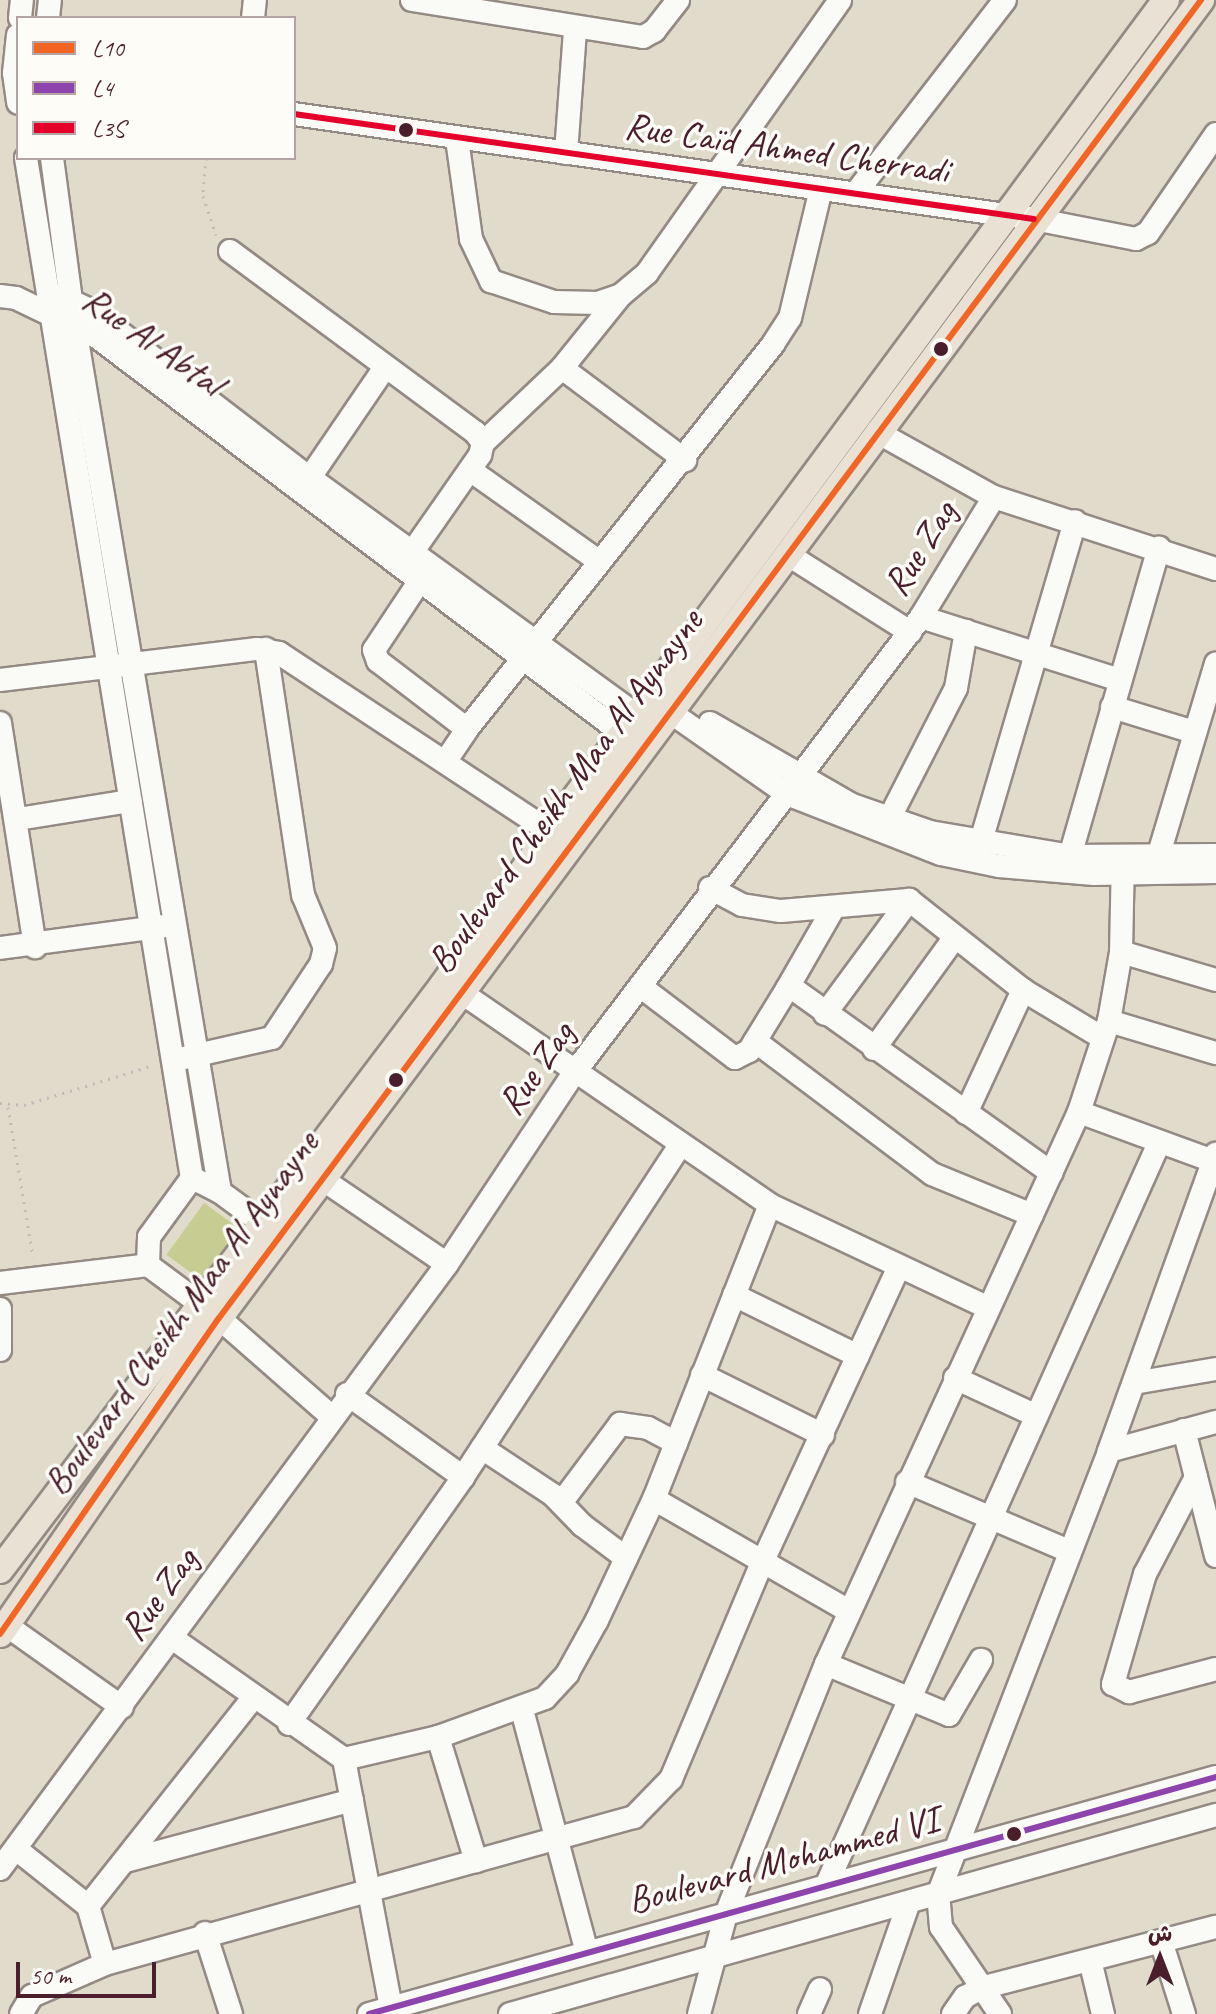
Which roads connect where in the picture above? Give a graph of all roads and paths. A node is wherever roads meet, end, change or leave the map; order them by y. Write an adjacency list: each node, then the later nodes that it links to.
1 (412, 0): 7 (street)
2 (678, 0): 7 (street)
3 (840, 0): 18 (street)
4 (1005, 0): 20 (street)
5 (1166, 0): 21 (main road, Boulevard Cheikh Maa Al Aynayne)
6 (1201, 0): 22 (main road, Boulevard Cheikh Maa Al Aynayne)
7 (575, 29): 14 (street)
8 (16, 46): 9 (street)
9 (11, 73): 10 (street)
10 (16, 94)
11 (296, 114): 13 (street, Rue Caïd Ahmed Cherradi)
12 (1216, 134): 22 (street, Rue Caïd Ahmed Cherradi)
13 (457, 139): 14 (street, Rue Caïd Ahmed Cherradi); 24 (street)
14 (566, 153): 18 (street, Rue Caïd Ahmed Cherradi)
15 (26, 160): 27 (street)
16 (52, 160): 26 (street)
17 (206, 160): 23 (path)
18 (715, 174): 19 (street, Rue Caïd Ahmed Cherradi); 24 (street)
19 (821, 189): 20 (street, Rue Caïd Ahmed Cherradi); 33 (street)
20 (855, 194): 21 (street, Rue Caïd Ahmed Cherradi)
21 (1004, 215): 22 (street, Rue Caïd Ahmed Cherradi); 57 (main road, Boulevard Cheikh Maa Al Aynayne)
22 (1034, 219): 31 (main road, Boulevard Cheikh Maa Al Aynayne)
23 (230, 251): 30 (street)
24 (621, 295): 29 (street)
25 (8, 297): 27 (street, Rue Al Abtal)
26 (70, 299): 27 (street, Rue Al Abtal); 28 (street); 35 (street, Rue Al Abtal)
27 (48, 302): 28 (street, Rue Al Abtal); 51 (street)
28 (74, 322): 35 (street, Rue Al Abtal); 50 (street)
29 (562, 368): 32 (street); 33 (street)
30 (384, 369): 32 (street); 35 (street)
31 (877, 432): 36 (street); 39 (main road, Boulevard Cheikh Maa Al Aynayne)
32 (483, 443): 34 (street)
33 (685, 460): 41 (street)
34 (470, 470): 40 (street); 41 (street)
35 (305, 486): 40 (street, Rue Al Abtal)
36 (994, 497): 37 (street, Rue Zag); 44 (street, Rue Zag)
37 (1075, 521): 38 (street, Rue Zag); 48 (street)
38 (1159, 548): 42 (street, Rue Zag); 53 (street)
39 (787, 554): 44 (street); 55 (main road, Boulevard Cheikh Maa Al Aynayne)
40 (408, 559): 43 (street, Rue Al Abtal); 46 (street, Rue Al Abtal)
41 (600, 562): 46 (street)
42 (1216, 569)
43 (421, 579): 46 (street, Rue Al Abtal); 58 (street)
44 (915, 624): 45 (street); 61 (street, Rue Zag)
45 (966, 631): 48 (street); 65 (street)
46 (529, 646): 57 (street, Rue Al Abtal); 58 (street)
47 (266, 649): 50 (street); 60 (street); 92 (street)
48 (1035, 652): 53 (street); 67 (street)
49 (1216, 664): 59 (street)
50 (133, 665): 51 (street); 76 (street)
51 (108, 668): 52 (street); 63 (street)
52 (0, 680)
53 (1120, 680): 54 (street)
54 (1112, 707): 59 (street); 69 (street)
55 (679, 713): 61 (street); 62 (street); 85 (main road, Boulevard Cheikh Maa Al Aynayne)
56 (0, 723): 64 (street)
57 (631, 726): 66 (main road, Boulevard Cheikh Maa Al Aynayne)
58 (467, 729): 60 (street)
59 (1194, 732): 70 (street)
60 (445, 762): 66 (street)
61 (802, 777): 62 (street, Rue Zag); 65 (street)
62 (787, 794): 67 (street); 73 (street, Rue Zag)
63 (131, 801): 64 (street); 77 (street)
64 (18, 819): 79 (street)
65 (889, 819): 67 (street)
66 (550, 832): 108 (main road, Boulevard Cheikh Maa Al Aynayne)
67 (978, 853): 69 (street); 71 (street)
68 (1216, 855): 70 (street)
69 (1070, 856): 71 (street)
70 (1158, 857): 71 (street)
71 (1123, 867): 72 (street); 81 (street)
72 (1216, 872)
73 (710, 888): 75 (street); 83 (street, Rue Zag)
74 (909, 900): 75 (street); 78 (street); 87 (street)
75 (833, 909): 86 (street)
76 (173, 925): 77 (street); 92 (street)
77 (150, 929): 79 (street); 93 (street)
78 (955, 937): 84 (street); 90 (street)
79 (35, 947): 80 (street)
80 (0, 948)
81 (1121, 952): 82 (street); 88 (street)
82 (1216, 980)
83 (640, 986): 89 (street); 94 (street, Rue Zag)
84 (1023, 990): 88 (street); 98 (street)
85 (462, 993): 94 (street); 104 (main road, Boulevard Cheikh Maa Al Aynayne)
86 (795, 993): 87 (street); 89 (street)
87 (825, 1014): 90 (street)
88 (1106, 1030): 91 (street); 97 (street)
89 (755, 1041): 107 (street)
90 (874, 1049): 98 (street)
91 (1216, 1053)
92 (196, 1057): 93 (street); 105 (street)
93 (172, 1060): 96 (path); 103 (street)
94 (574, 1073): 100 (street); 110 (street, Rue Zag)
95 (0, 1103): 96 (path)
96 (8, 1105): 111 (path)
97 (1079, 1112): 99 (street); 102 (street)
98 (966, 1113): 102 (street)
99 (1159, 1143): 101 (street); 127 (street)
100 (680, 1146): 106 (street); 132 (street)
101 (1215, 1159): 124 (street)
102 (1052, 1173): 107 (street)
103 (192, 1178): 105 (street); 109 (street)
104 (322, 1179): 108 (main road, Boulevard Cheikh Maa Al Aynayne); 110 (street)
105 (220, 1192): 108 (street)
106 (770, 1205): 113 (street); 115 (street)
107 (1032, 1215): 116 (street)
108 (270, 1229): 118 (main road, Boulevard Cheikh Maa Al Aynayne)
109 (151, 1263): 111 (street); 114 (street); 118 (street)
110 (447, 1264): 125 (street, Rue Zag)
111 (34, 1265): 112 (street)
112 (0, 1269)
113 (898, 1269): 116 (street); 120 (street)
114 (0, 1283)
115 (734, 1295): 120 (street); 122 (street)
116 (987, 1307): 123 (street)
117 (0, 1309): 119 (street)
118 (210, 1310): 126 (street); 144 (main road, Boulevard Cheikh Maa Al Aynayne); 146 (main road, Boulevard Cheikh Maa Al Aynayne)
119 (0, 1350)
120 (858, 1356): 130 (street)
121 (1216, 1369): 124 (street)
122 (702, 1375): 130 (street); 131 (street)
123 (955, 1378): 127 (street); 136 (street)
124 (1134, 1383): 133 (street)
125 (347, 1394): 126 (street, Rue Zag); 134 (street)
126 (331, 1416): 147 (street, Rue Zag)
127 (1037, 1416): 139 (street)
128 (1216, 1422): 129 (street)
129 (1184, 1430): 133 (street); 135 (street)
130 (823, 1435): 143 (street)
131 (676, 1443): 137 (street); 138 (street)
132 (482, 1448): 134 (street); 138 (street)
133 (1109, 1451): 140 (street)
134 (463, 1477): 155 (street)
135 (1196, 1477): 141 (street); 150 (street)
136 (907, 1482): 139 (street); 145 (street)
137 (654, 1499): 142 (street); 143 (street)
138 (561, 1503): 142 (street)
139 (991, 1519): 140 (street); 152 (street)
140 (1069, 1551): 163 (street)
141 (1216, 1556)
142 (626, 1558): 154 (street)
143 (762, 1563): 145 (street); 161 (street)
144 (0, 1570)
145 (849, 1611): 149 (street)
146 (3, 1630): 153 (street)
147 (172, 1638): 151 (street); 153 (street, Rue Zag)
148 (981, 1660): 152 (street)
149 (826, 1664): 152 (street); 172 (street)
150 (1216, 1669)
151 (253, 1698): 155 (street); 164 (street)
152 (907, 1698): 167 (street)
153 (122, 1707): 162 (street, Rue Zag)
154 (522, 1710): 156 (street); 161 (street)
155 (289, 1724): 157 (street)
156 (438, 1737): 157 (street); 165 (street)
157 (344, 1759): 159 (street)
158 (1216, 1777): 163 (street, Boulevard Mohammed VI)
159 (352, 1800): 164 (street); 168 (street)
160 (1216, 1815): 169 (street, Boulevard Mohammed VI)
161 (555, 1841): 165 (street); 176 (street)
162 (16, 1849): 166 (street, Rue Zag); 171 (street)
163 (953, 1851): 167 (street, Boulevard Mohammed VI); 169 (street)
164 (125, 1861): 171 (street)
165 (476, 1861): 168 (street)
166 (0, 1869)
167 (826, 1886): 172 (street, Boulevard Mohammed VI)
168 (372, 1889): 174 (street); 182 (street)
169 (938, 1895): 170 (street, Boulevard Mohammed VI); 180 (street)
170 (908, 1905): 177 (street, Boulevard Mohammed VI); 188 (street)
171 (88, 1906): 179 (street)
172 (726, 1914): 176 (street, Boulevard Mohammed VI); 177 (street)
173 (1216, 1927): 175 (street)
174 (205, 1933): 179 (street); 184 (street)
175 (1161, 1941): 178 (street); 192 (street)
176 (587, 1952): 182 (street, Boulevard Mohammed VI)
177 (714, 1959): 185 (street, Boulevard Mohammed VI); 186 (street)
178 (1090, 1960): 180 (street); 191 (street)
179 (105, 1964): 183 (street)
180 (981, 1988): 189 (street); 190 (street)
181 (820, 1989): 187 (street)
182 (380, 2011)
183 (21, 2014)
184 (231, 2014)
185 (510, 2014)
186 (699, 2014)
187 (809, 2014)
188 (870, 2014)
189 (953, 2014)
190 (1000, 2014)
191 (1103, 2014)
192 (1184, 2014)

